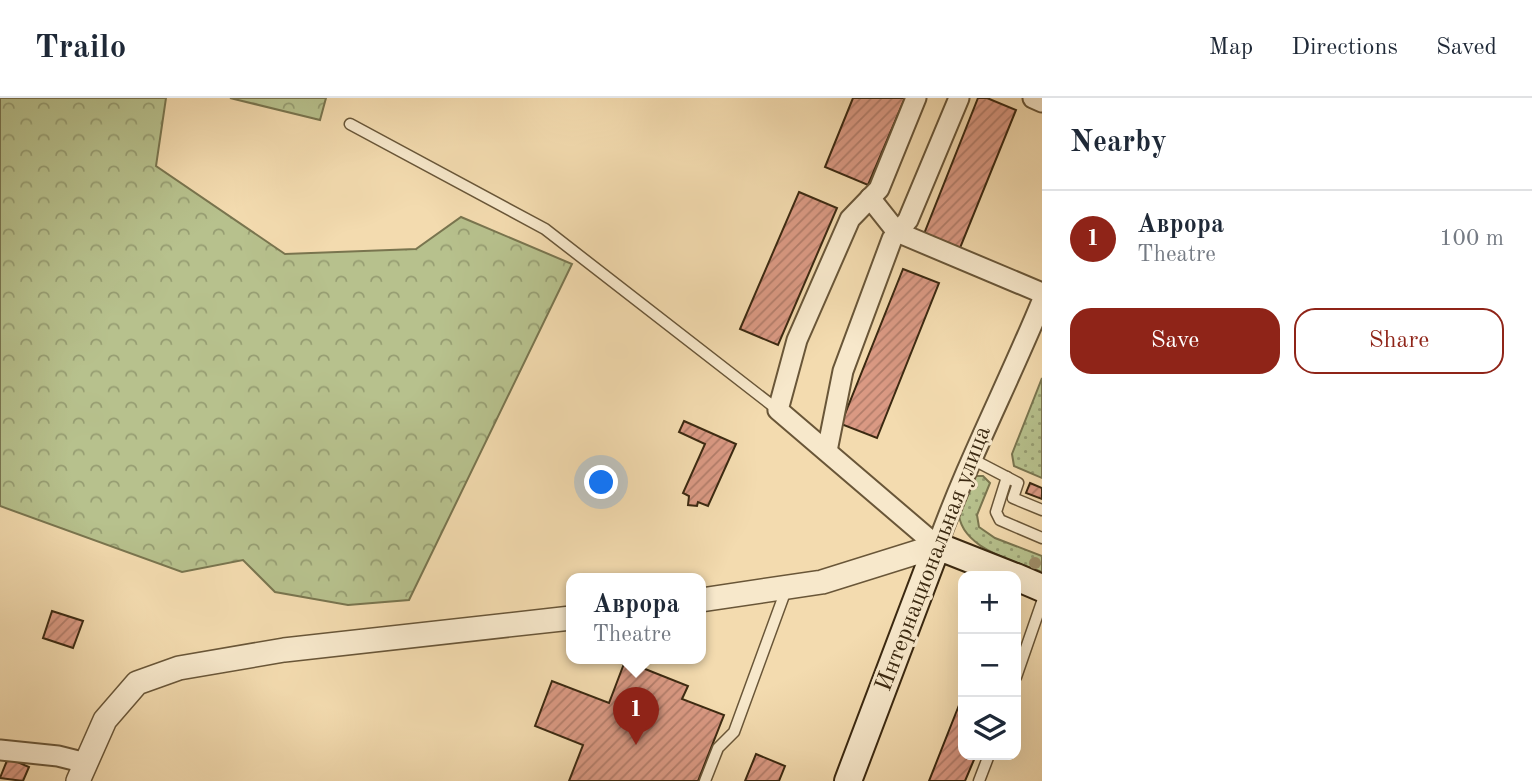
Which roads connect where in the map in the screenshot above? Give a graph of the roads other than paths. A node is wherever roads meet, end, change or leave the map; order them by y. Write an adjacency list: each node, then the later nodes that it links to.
1 (916, 98): 6 (street)
2 (959, 98): 7 (street)
3 (1033, 98): 4 (street)
4 (1042, 102)
5 (350, 124): 10 (lane)
6 (870, 198): 7 (street); 10 (street)
7 (897, 232): 8 (street); 11 (street)
8 (1042, 293)
9 (1042, 301): 12 (street, Интернациональная улица)
10 (778, 410): 11 (street)
11 (827, 451): 16 (street)
12 (970, 458): 13 (lane); 16 (street, Интернациональная улица)
13 (1007, 477): 14 (lane); 15 (lane)
14 (1042, 510)
15 (1042, 538)
16 (937, 546): 17 (main road); 19 (street); 29 (main road, Интернациональная улица)
17 (999, 571)
18 (1021, 580): 20 (main road)
19 (788, 587): 21 (street); 28 (lane)
20 (1042, 588)
21 (706, 599)
22 (1042, 602): 24 (lane)
23 (566, 619): 27 (street)
24 (1021, 663)
25 (0, 750): 27 (street)
26 (987, 760): 30 (lane)
27 (82, 772)
28 (705, 781)
29 (848, 781)
30 (979, 781)

